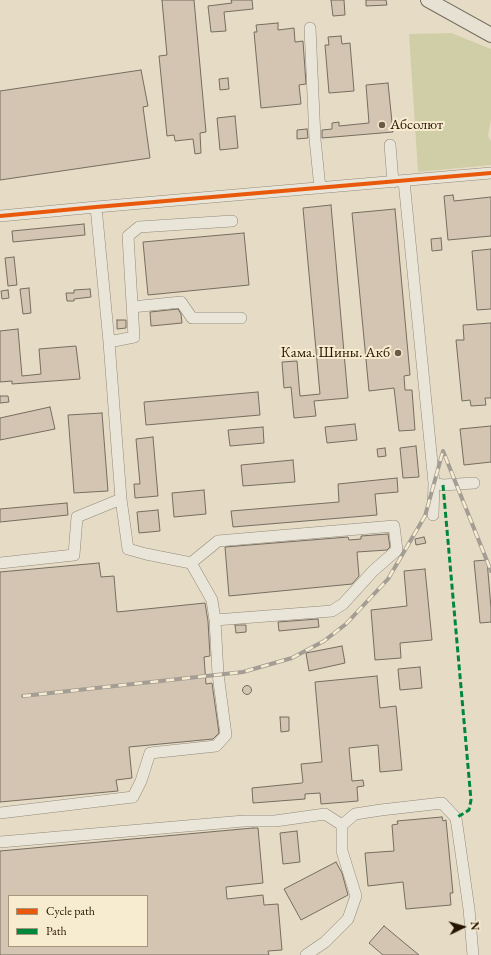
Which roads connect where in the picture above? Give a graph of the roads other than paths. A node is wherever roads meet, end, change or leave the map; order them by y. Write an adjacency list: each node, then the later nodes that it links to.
1 (428, 0): 3 (main road)
2 (310, 28): 7 (street)
3 (491, 35)
4 (390, 145): 6 (street)
5 (491, 174): 6 (street)
6 (399, 182): 7 (street); 14 (street)
7 (320, 188): 8 (street)
8 (96, 207): 9 (street); 13 (street)
9 (0, 216)
10 (232, 221): 11 (street)
11 (132, 307): 12 (street); 13 (street)
12 (241, 318)
13 (109, 342): 16 (street)
14 (434, 483): 15 (street); 17 (street)
15 (474, 483)
16 (121, 499): 18 (street); 19 (street)
17 (433, 515)
18 (0, 563)
19 (191, 563): 20 (street); 20 (street)
20 (215, 620): 21 (street)
21 (0, 813)
22 (342, 825): 23 (street); 24 (street); 25 (street)
23 (0, 842)
24 (306, 955)
25 (473, 955)

